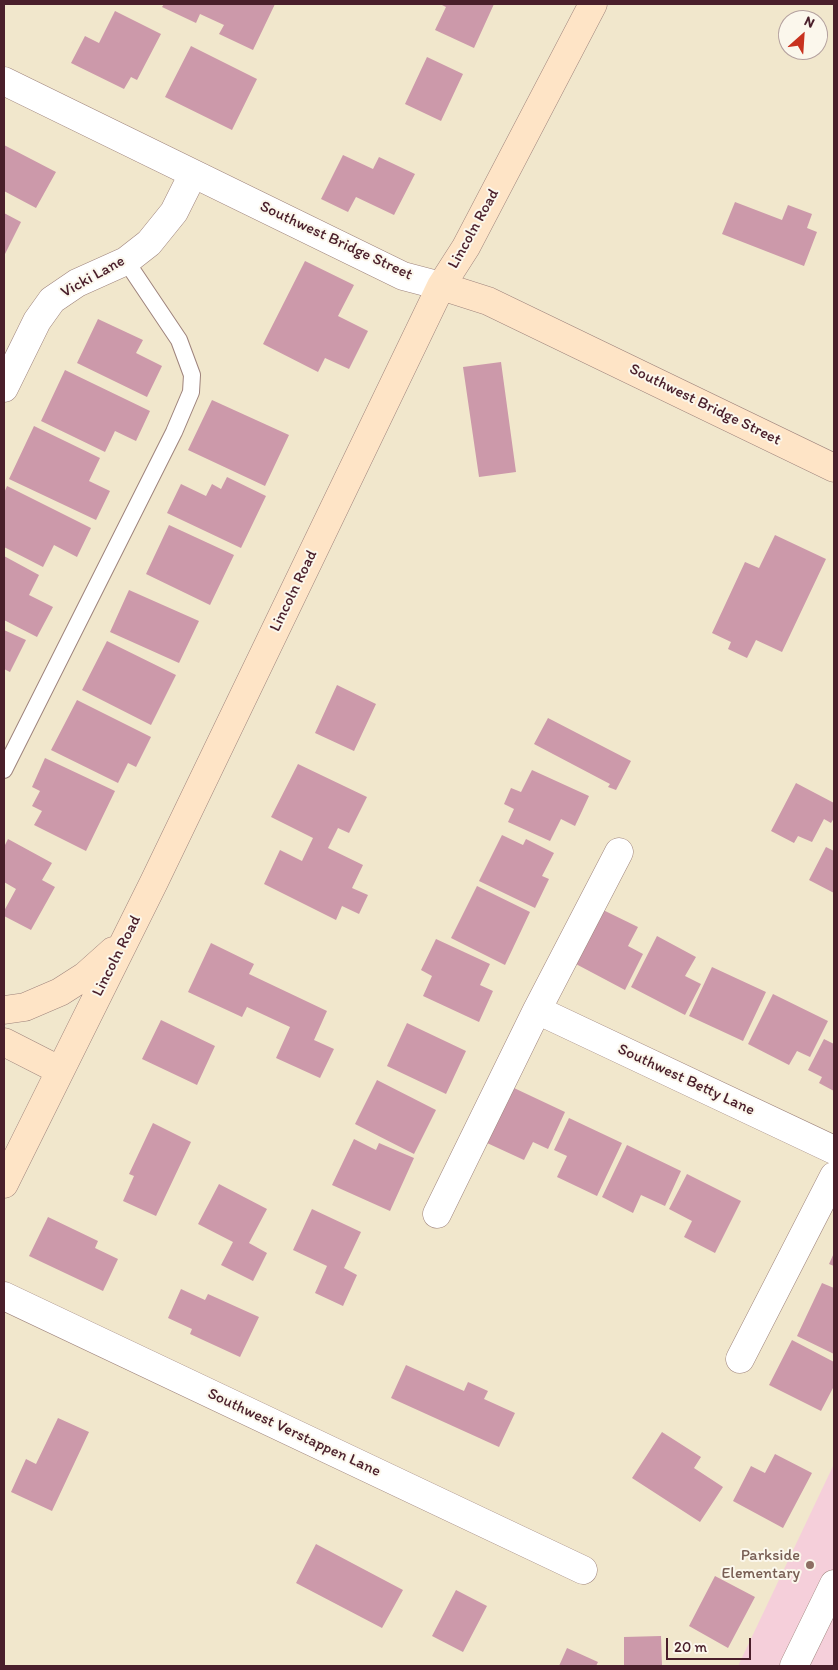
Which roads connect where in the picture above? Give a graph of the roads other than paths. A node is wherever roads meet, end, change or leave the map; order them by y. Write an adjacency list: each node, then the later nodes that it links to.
1 (593, 4): 5 (street, Lincoln Road)
2 (4, 82): 3 (street, Southwest Bridge Street)
3 (193, 174): 4 (street, Vicki Lane); 5 (street, Southwest Bridge Street)
4 (126, 261): 6 (street, Vicki Lane); 8 (lane)
5 (441, 286): 7 (street, Southwest Bridge Street); 10 (street, Lincoln Road)
6 (4, 388)
7 (834, 468)
8 (4, 770)
9 (619, 852): 12 (street)
10 (124, 942): 11 (street); 14 (street, Lincoln Road)
11 (4, 1010)
12 (537, 1010): 15 (street, Southwest Betty Lane); 18 (street)
13 (4, 1042): 14 (street)
14 (59, 1070): 17 (street, Lincoln Road)
15 (834, 1150)
16 (834, 1176): 20 (street)
17 (4, 1184)
18 (436, 1214)
19 (4, 1296): 21 (street, Southwest Verstappen Lane)
20 (740, 1359)
21 (584, 1570)
22 (834, 1584): 23 (street)
23 (794, 1666)

